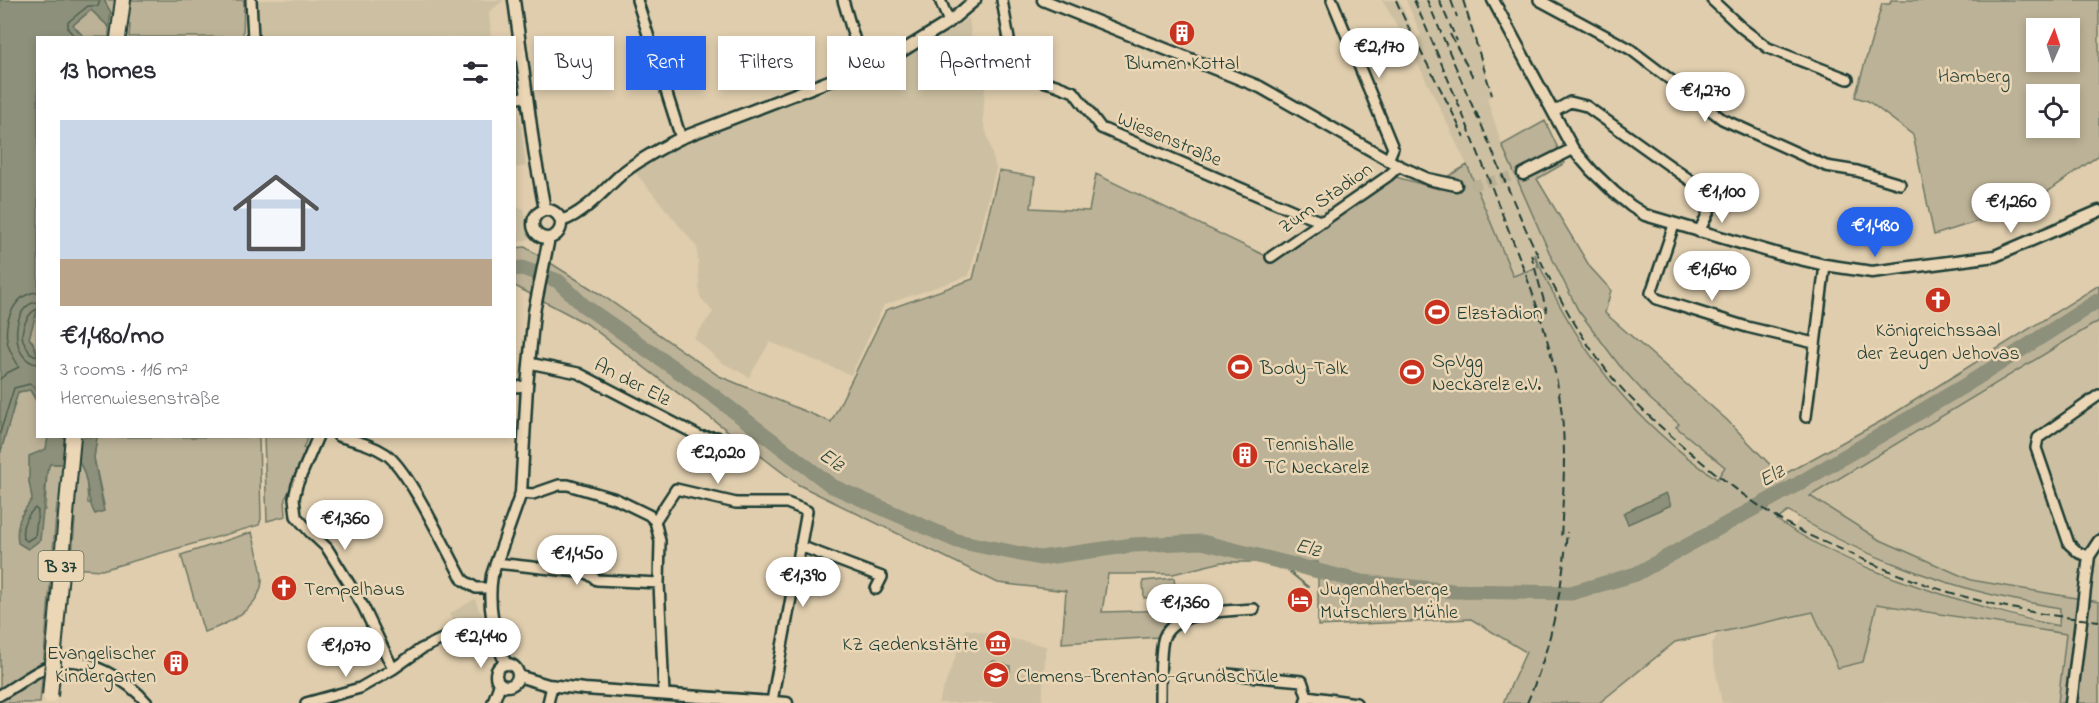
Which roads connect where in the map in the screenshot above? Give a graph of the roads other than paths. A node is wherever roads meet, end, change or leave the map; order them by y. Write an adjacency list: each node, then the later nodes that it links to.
1 (123, 0): 15 (main road)
2 (251, 0): 16 (street)
3 (514, 0): 23 (street)
4 (637, 0): 26 (street)
5 (843, 0): 17 (street)
6 (940, 0): 14 (street)
7 (975, 0): 14 (street)
8 (1002, 0): 18 (street)
9 (1043, 0): 28 (street)
10 (1332, 0): 28 (street)
11 (1493, 0): 25 (street)
12 (1539, 0): 31 (street)
13 (1712, 0): 20 (street)
14 (949, 22): 19 (street)
15 (118, 36)
16 (253, 36)
17 (854, 36)
18 (1009, 36)
19 (906, 50)
20 (1848, 79)
21 (827, 82): 26 (street)
22 (1053, 85): 36 (street, Wiesenstraße)
23 (527, 96): 24 (street); 33 (street)
24 (516, 99)
25 (1554, 111): 27 (street); 38 (street)
26 (681, 138): 35 (street)
27 (1574, 149): 30 (street); 37 (street)
28 (1388, 160): 29 (street)
29 (1399, 166): 32 (street); 36 (street, Zum Stadion)
30 (1523, 174)
31 (1900, 184)
32 (1456, 185)
33 (545, 210): 35 (street); 39 (street)
34 (2099, 210): 41 (street)
35 (561, 221): 39 (street)
36 (1323, 222): 40 (street, Zum Stadion)
37 (1674, 225): 38 (street); 42 (street)
38 (1699, 232): 41 (street)
39 (549, 238): 43 (street)
40 (1271, 257)
41 (1825, 265): 42 (street)
42 (1814, 343): 47 (street)
43 (529, 363): 44 (street); 48 (street, An der Elz)
44 (527, 386): 45 (street); 52 (street)
45 (516, 387)
46 (2099, 395): 56 (street)
47 (1806, 417)
48 (717, 437)
49 (74, 438): 71 (main road, B 37, bridge)
50 (317, 438): 64 (street)
51 (345, 438): 59 (street)
52 (521, 493): 53 (street); 57 (street)
53 (655, 521): 55 (street); 58 (street)
54 (2099, 541): 56 (street)
55 (800, 546): 60 (street); 73 (street)
56 (2089, 556): 80 (street)
57 (496, 563): 58 (street); 59 (street)
58 (659, 583): 69 (street)
59 (490, 588): 62 (street)
60 (876, 589)
61 (1254, 609): 78 (street)
62 (493, 622): 63 (street); 64 (street)
63 (505, 663): 66 (street); 67 (street)
64 (393, 669): 75 (street)
65 (1227, 674): 72 (street)
66 (518, 676): 67 (street); 68 (street)
67 (500, 684): 76 (street)
68 (552, 686): 69 (street); 77 (street)
69 (664, 694): 73 (street)
70 (0, 695): 74 (street)
71 (50, 700)
72 (1306, 700): 79 (street)
73 (780, 702)
74 (147, 703)
75 (306, 703)
76 (493, 703)
77 (548, 703)
78 (1160, 703)
79 (1356, 703)
80 (2071, 703)

